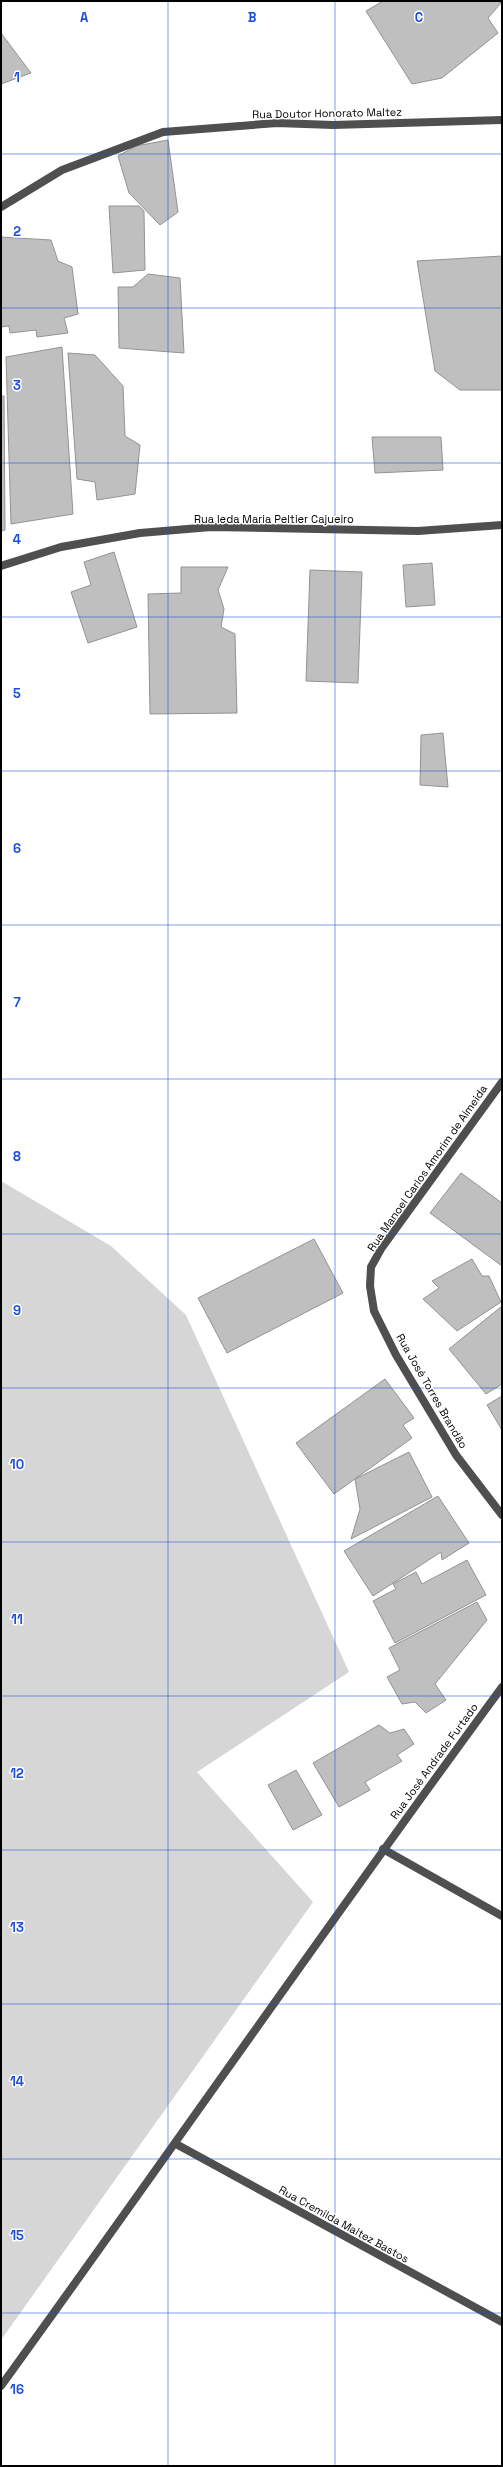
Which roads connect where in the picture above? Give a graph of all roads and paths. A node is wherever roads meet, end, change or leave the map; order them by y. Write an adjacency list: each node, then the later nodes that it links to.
1 (502, 120): 2 (street, Rua Doutor Honorato Maltez)
2 (1, 207)
3 (502, 525): 4 (street, Rua Ieda Maria Peltier Cajueiro)
4 (1, 566)
5 (502, 1082): 6 (street, Rua Manoel Carlos Amorim de Almeida)
6 (372, 1266): 7 (street, Rua José Torres Brandão)
7 (502, 1515)
8 (502, 1686): 9 (street, Rua José Andrade Furtado)
9 (383, 1849): 10 (street); 11 (street, Rua José Andrade Furtado)
10 (502, 1916)
11 (176, 2144): 12 (street, Rua Cremilda Maltez Bastos); 13 (street, Rua José Andrade Furtado)
12 (502, 2322)
13 (1, 2386)

